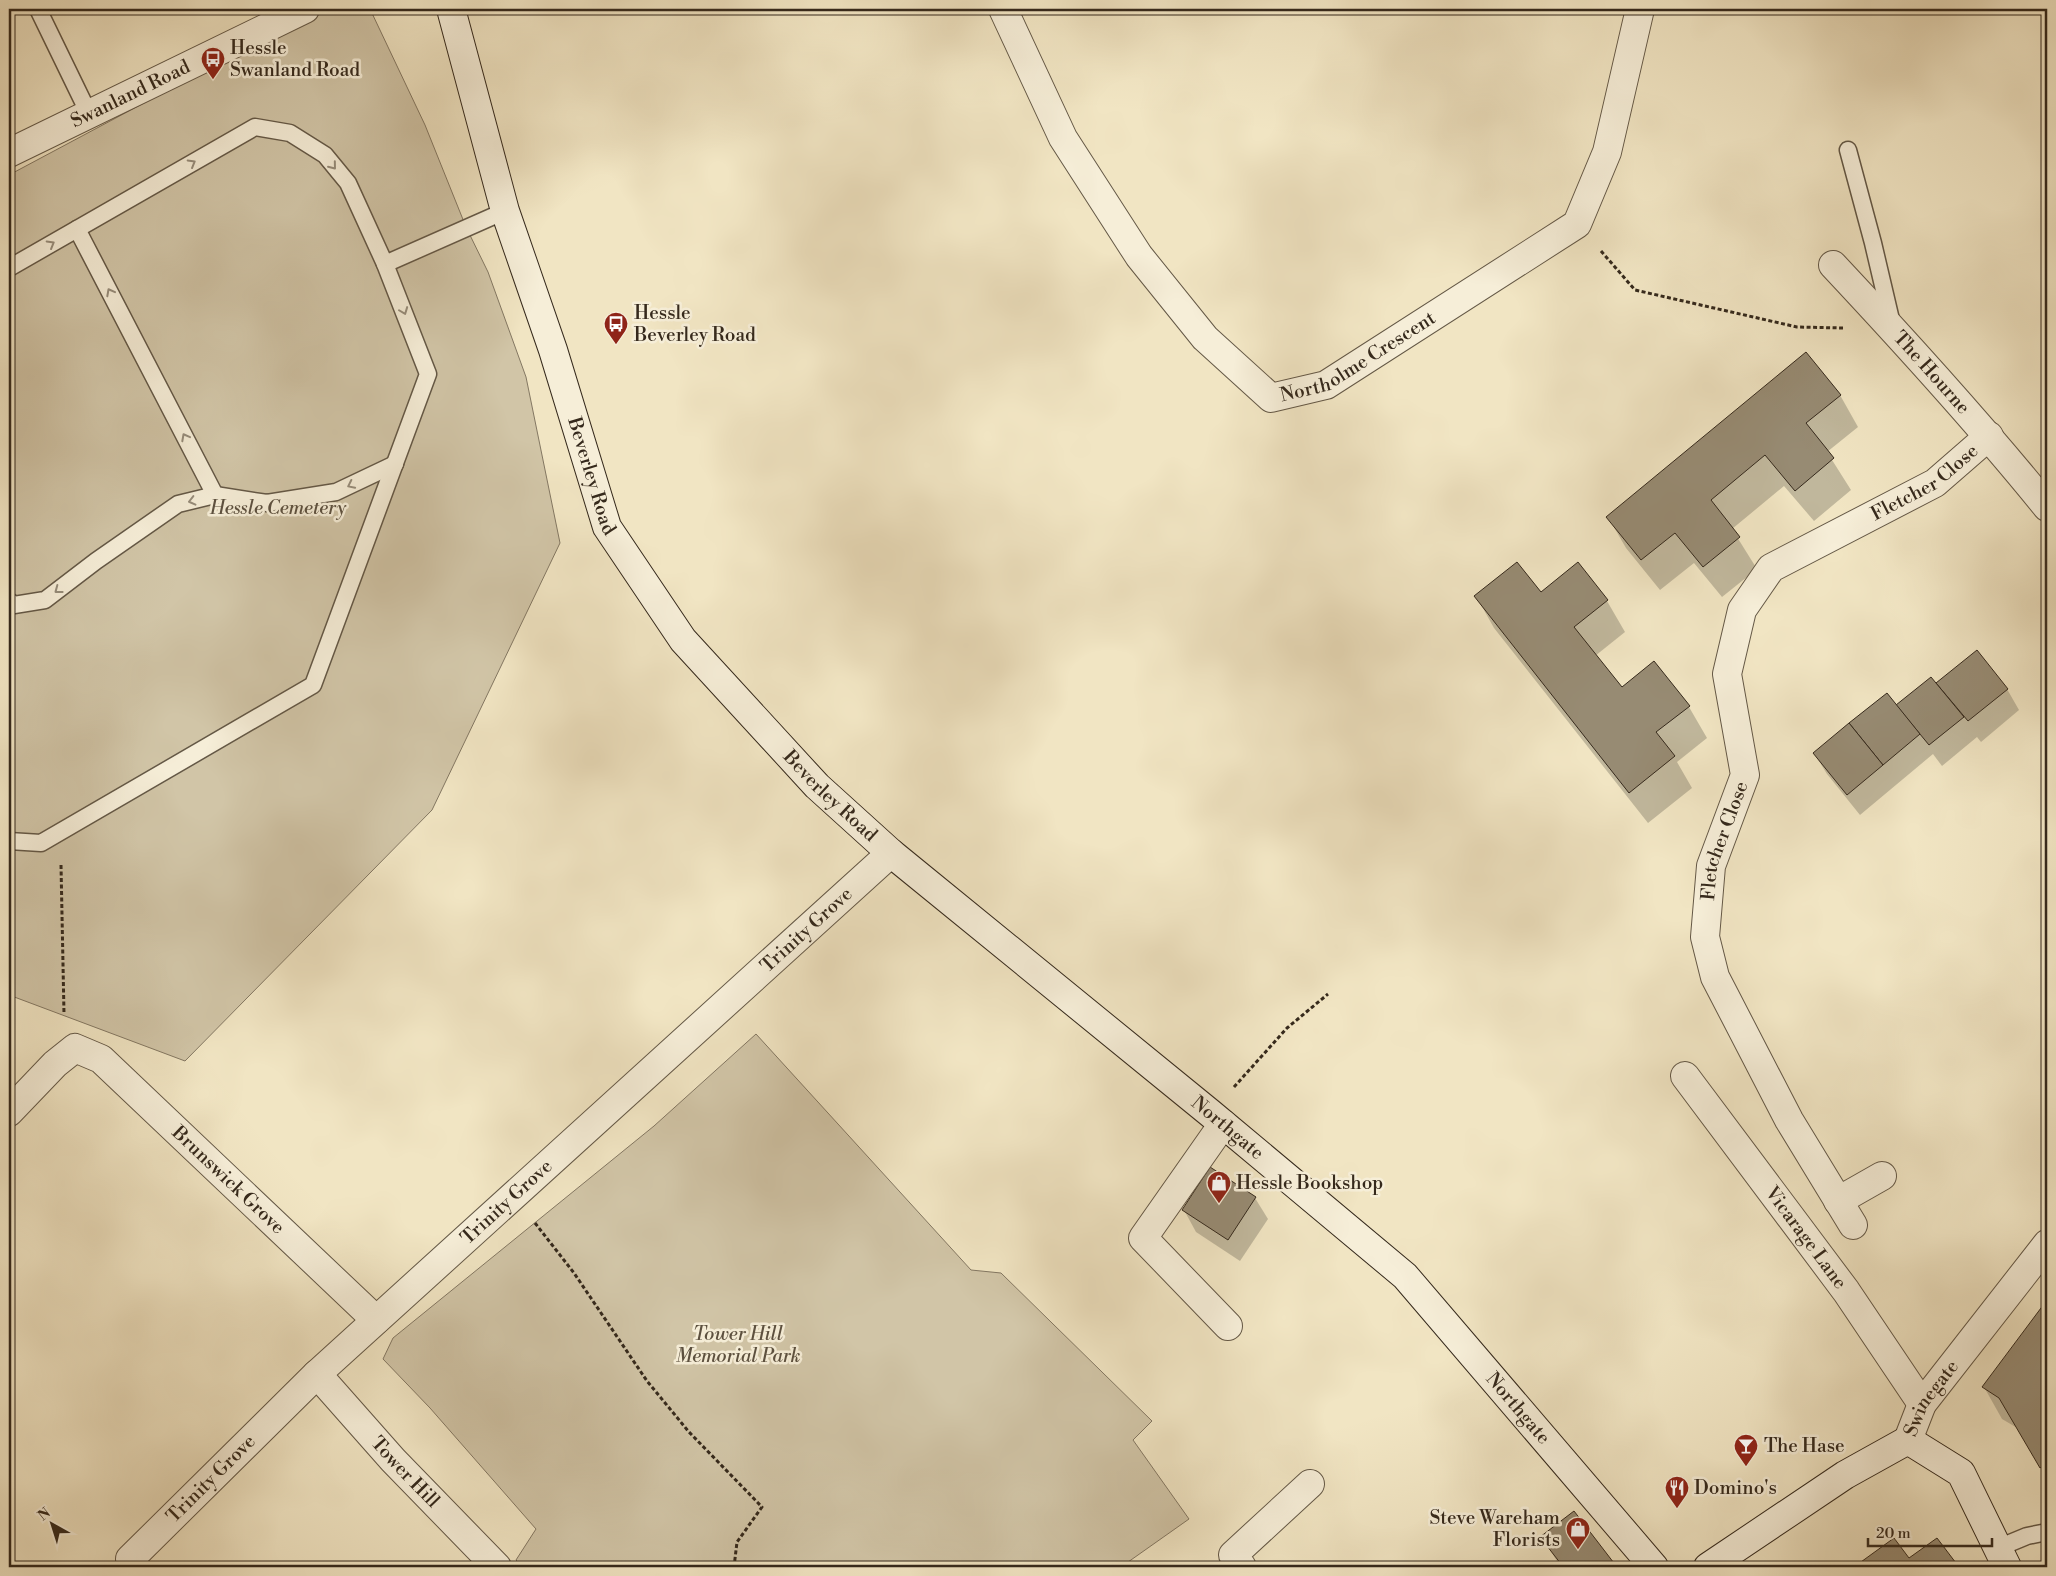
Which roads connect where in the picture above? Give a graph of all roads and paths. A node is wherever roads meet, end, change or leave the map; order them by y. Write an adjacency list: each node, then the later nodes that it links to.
1 (38, 9): 6 (lane)
2 (305, 9): 6 (street, Swanland Road)
3 (451, 9): 9 (street, Beverley Road)
4 (1003, 9): 10 (street, Northolme Crescent)
5 (1640, 9): 10 (street)
6 (88, 114): 8 (street, Swanland Road)
7 (1848, 150): 15 (lane)
8 (9, 153)
9 (504, 211): 12 (lane); 23 (street, Beverley Road)
10 (1577, 224): 15 (path)
11 (77, 229): 12 (lane, one-way to 12); 14 (lane, one-way to 11); 18 (lane, one-way to 11)
12 (386, 264): 17 (lane, one-way to 17)
13 (1833, 265): 15 (street, The Hourne)
14 (9, 268)
15 (1893, 329): 16 (street, The Hourne)
16 (1989, 436): 19 (street, The Hourne); 31 (street, Fletcher Close)
17 (395, 464): 18 (lane, one-way to 18); 21 (lane)
18 (216, 495): 20 (lane, one-way to 20)
19 (2047, 507)
20 (9, 600)
21 (60, 832): 22 (lane); 25 (path)
22 (9, 841)
23 (891, 853): 28 (street, Northgate); 30 (street, Trinity Grove)
24 (1328, 994): 28 (path)
25 (75, 1048): 27 (street); 34 (street, Brunswick Grove)
26 (1685, 1076): 37 (street, Vicarage Lane)
27 (9, 1112)
28 (1216, 1119): 35 (street); 46 (street, Northgate)
29 (1882, 1176): 31 (street)
30 (514, 1195): 34 (street, Trinity Grove); 44 (path)
31 (1838, 1201): 32 (street, Fletcher Close)
32 (1853, 1225)
33 (2047, 1244): 37 (street, Swinegate)
34 (376, 1320): 36 (street, Trinity Grove)
35 (1228, 1326)
36 (318, 1374): 42 (street, Trinity Grove); 43 (street, Tower Hill)
37 (1922, 1404): 38 (street, Swinegate)
38 (1908, 1440): 41 (street); 47 (street, Swinegate)
39 (1310, 1484): 45 (street)
40 (2047, 1532): 41 (lane)
41 (2003, 1558)
42 (130, 1559)
43 (497, 1567)
44 (734, 1567)
45 (1242, 1567)
46 (1654, 1567)
47 (1708, 1567)

